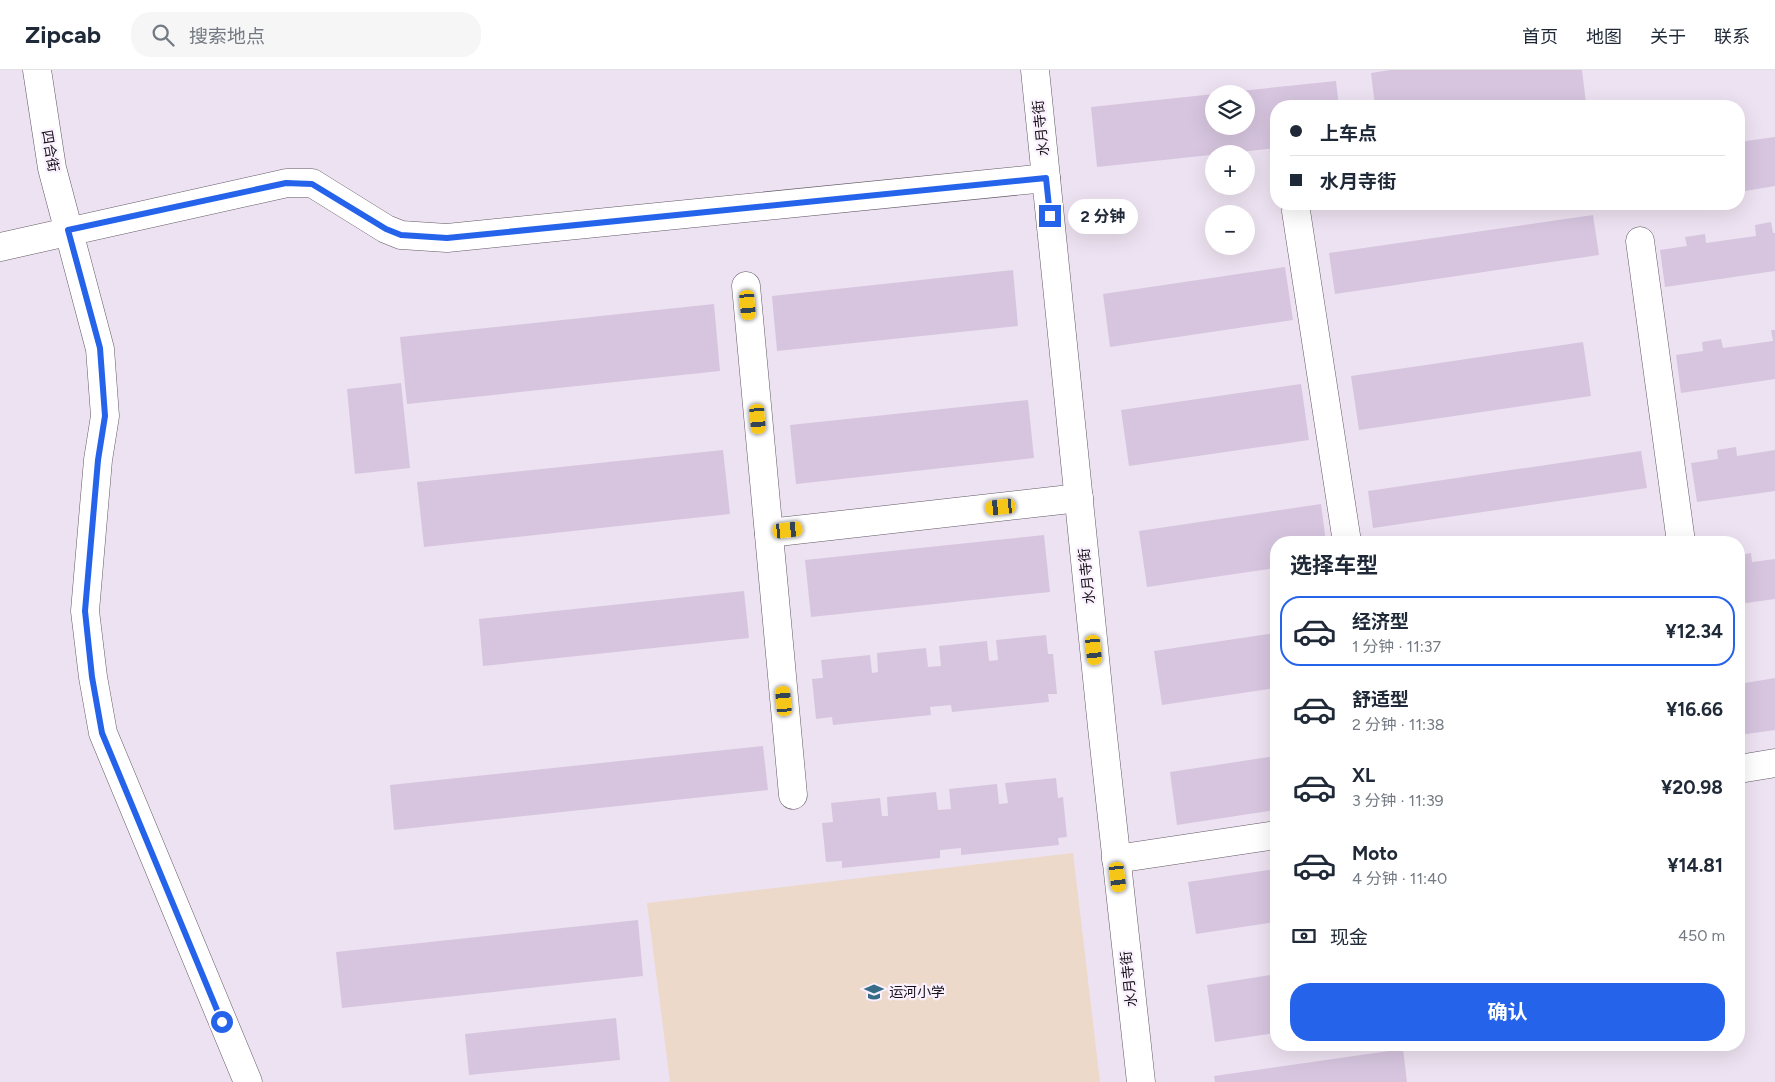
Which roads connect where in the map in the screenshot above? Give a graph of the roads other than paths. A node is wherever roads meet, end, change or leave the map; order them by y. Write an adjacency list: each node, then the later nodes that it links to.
1 (37, 70): 5 (street, 四合街)
2 (1036, 70): 3 (street, 水月寺街)
3 (1046, 178): 5 (street); 9 (street, 水月寺街)
4 (1296, 211): 11 (street)
5 (68, 230): 7 (street); 18 (street, 四合街)
6 (1640, 242): 12 (street)
7 (0, 247)
8 (746, 286): 10 (street)
9 (1079, 498): 10 (street); 17 (street, 水月寺街)
10 (769, 532): 15 (street)
11 (1346, 536)
12 (1680, 536)
13 (1775, 763): 14 (street)
14 (1745, 768)
15 (793, 795)
16 (1270, 836): 17 (street)
17 (1116, 858): 19 (street, 水月寺街)
18 (248, 1082)
19 (1141, 1082)

